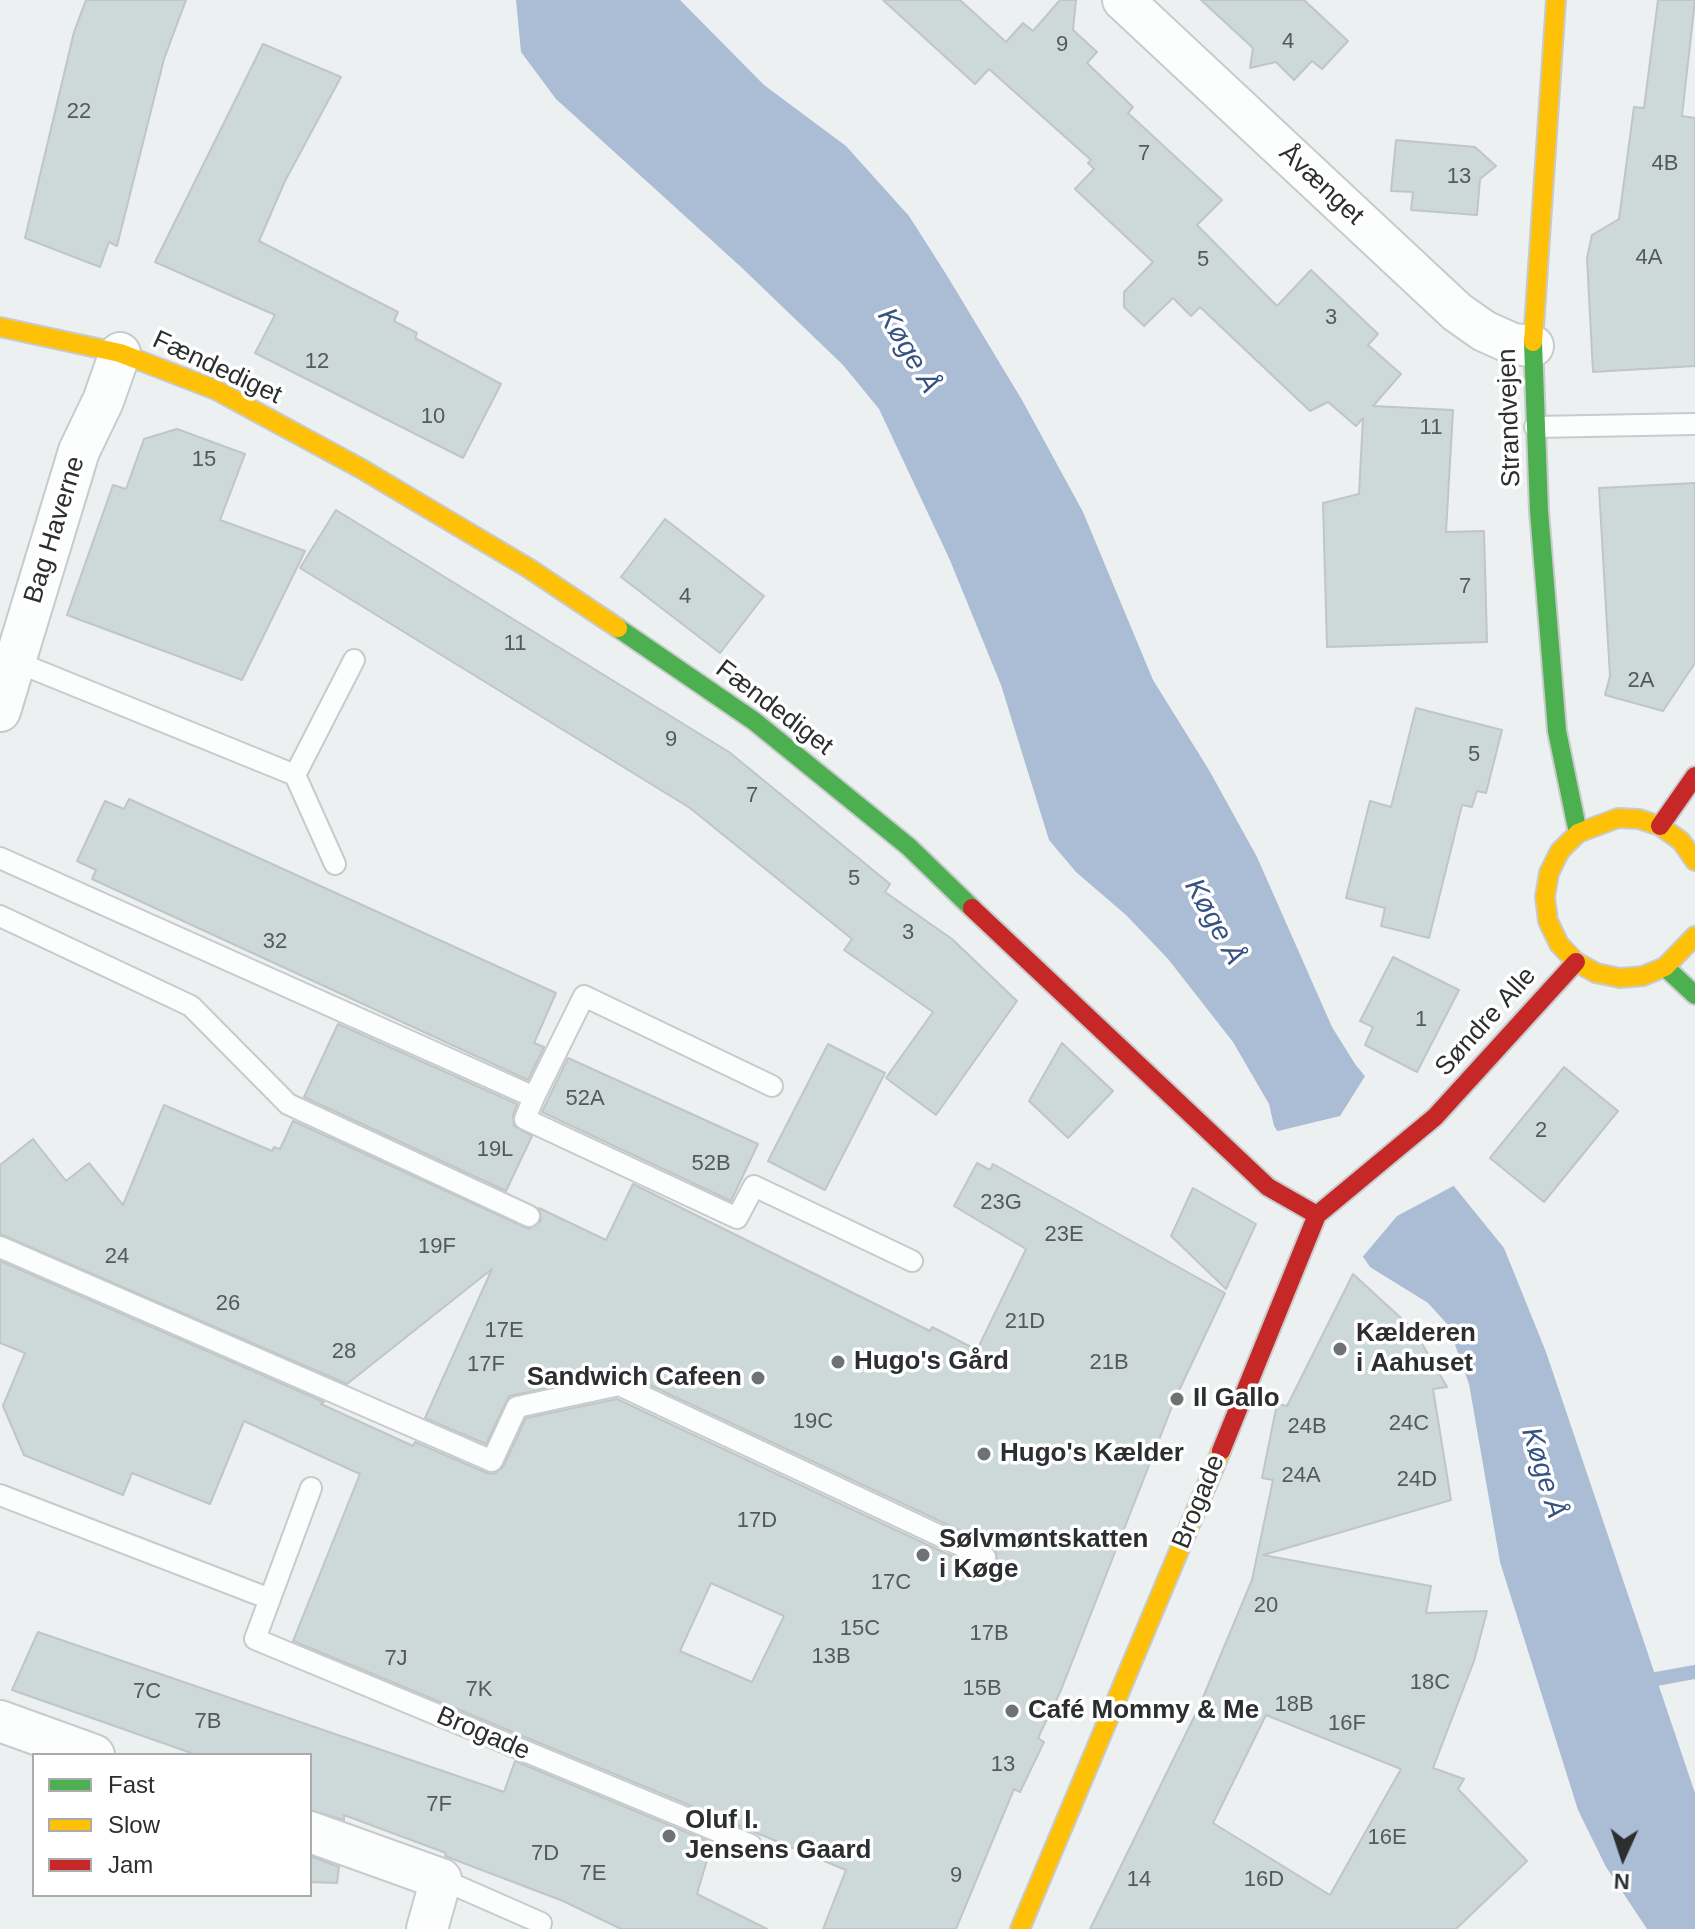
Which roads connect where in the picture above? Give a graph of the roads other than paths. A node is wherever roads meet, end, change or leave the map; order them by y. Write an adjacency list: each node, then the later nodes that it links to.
1 (1123, 0): 4 (street, Åvænget)
2 (1556, 0): 4 (street, Strandvejen)
3 (0, 327): 5 (street, Fændediget)
4 (1533, 346): 7 (street, Strandvejen)
5 (120, 353): 9 (street, Bag Haverne); 26 (street, Fændediget)
6 (1695, 424): 7 (lane)
7 (1535, 427): 14 (street, Strandvejen)
8 (354, 660): 11 (lane)
9 (14, 661): 10 (street, Bag Haverne); 11 (lane)
10 (0, 711)
11 (295, 775): 17 (lane)
12 (1695, 776): 13 (street)
13 (1660, 826): 14 (street); 16 (street)
14 (1578, 833): 20 (street)
15 (0, 858): 24 (lane)
16 (1695, 861)
17 (335, 864)
18 (0, 916): 27 (lane)
19 (1695, 936): 21 (street)
20 (1576, 962): 21 (street); 25 (street, Søndre Alle)
21 (1665, 967): 22 (street)
22 (1695, 995)
23 (772, 1086): 24 (lane)
24 (534, 1097): 29 (lane)
25 (1435, 1117): 26 (street, Brogade)
26 (1317, 1215): 41 (street, Brogade)
27 (529, 1216)
28 (0, 1247): 32 (lane)
29 (912, 1261)
30 (311, 1488): 33 (lane, Brogade)
31 (0, 1495): 33 (lane)
32 (985, 1557)
33 (270, 1599): 37 (lane, Brogade)
34 (0, 1721): 35 (street)
35 (88, 1753)
36 (312, 1833): 38 (street)
37 (751, 1845)
38 (441, 1879): 39 (lane); 40 (street)
39 (541, 1923)
40 (427, 1929)
41 (1020, 1929)

